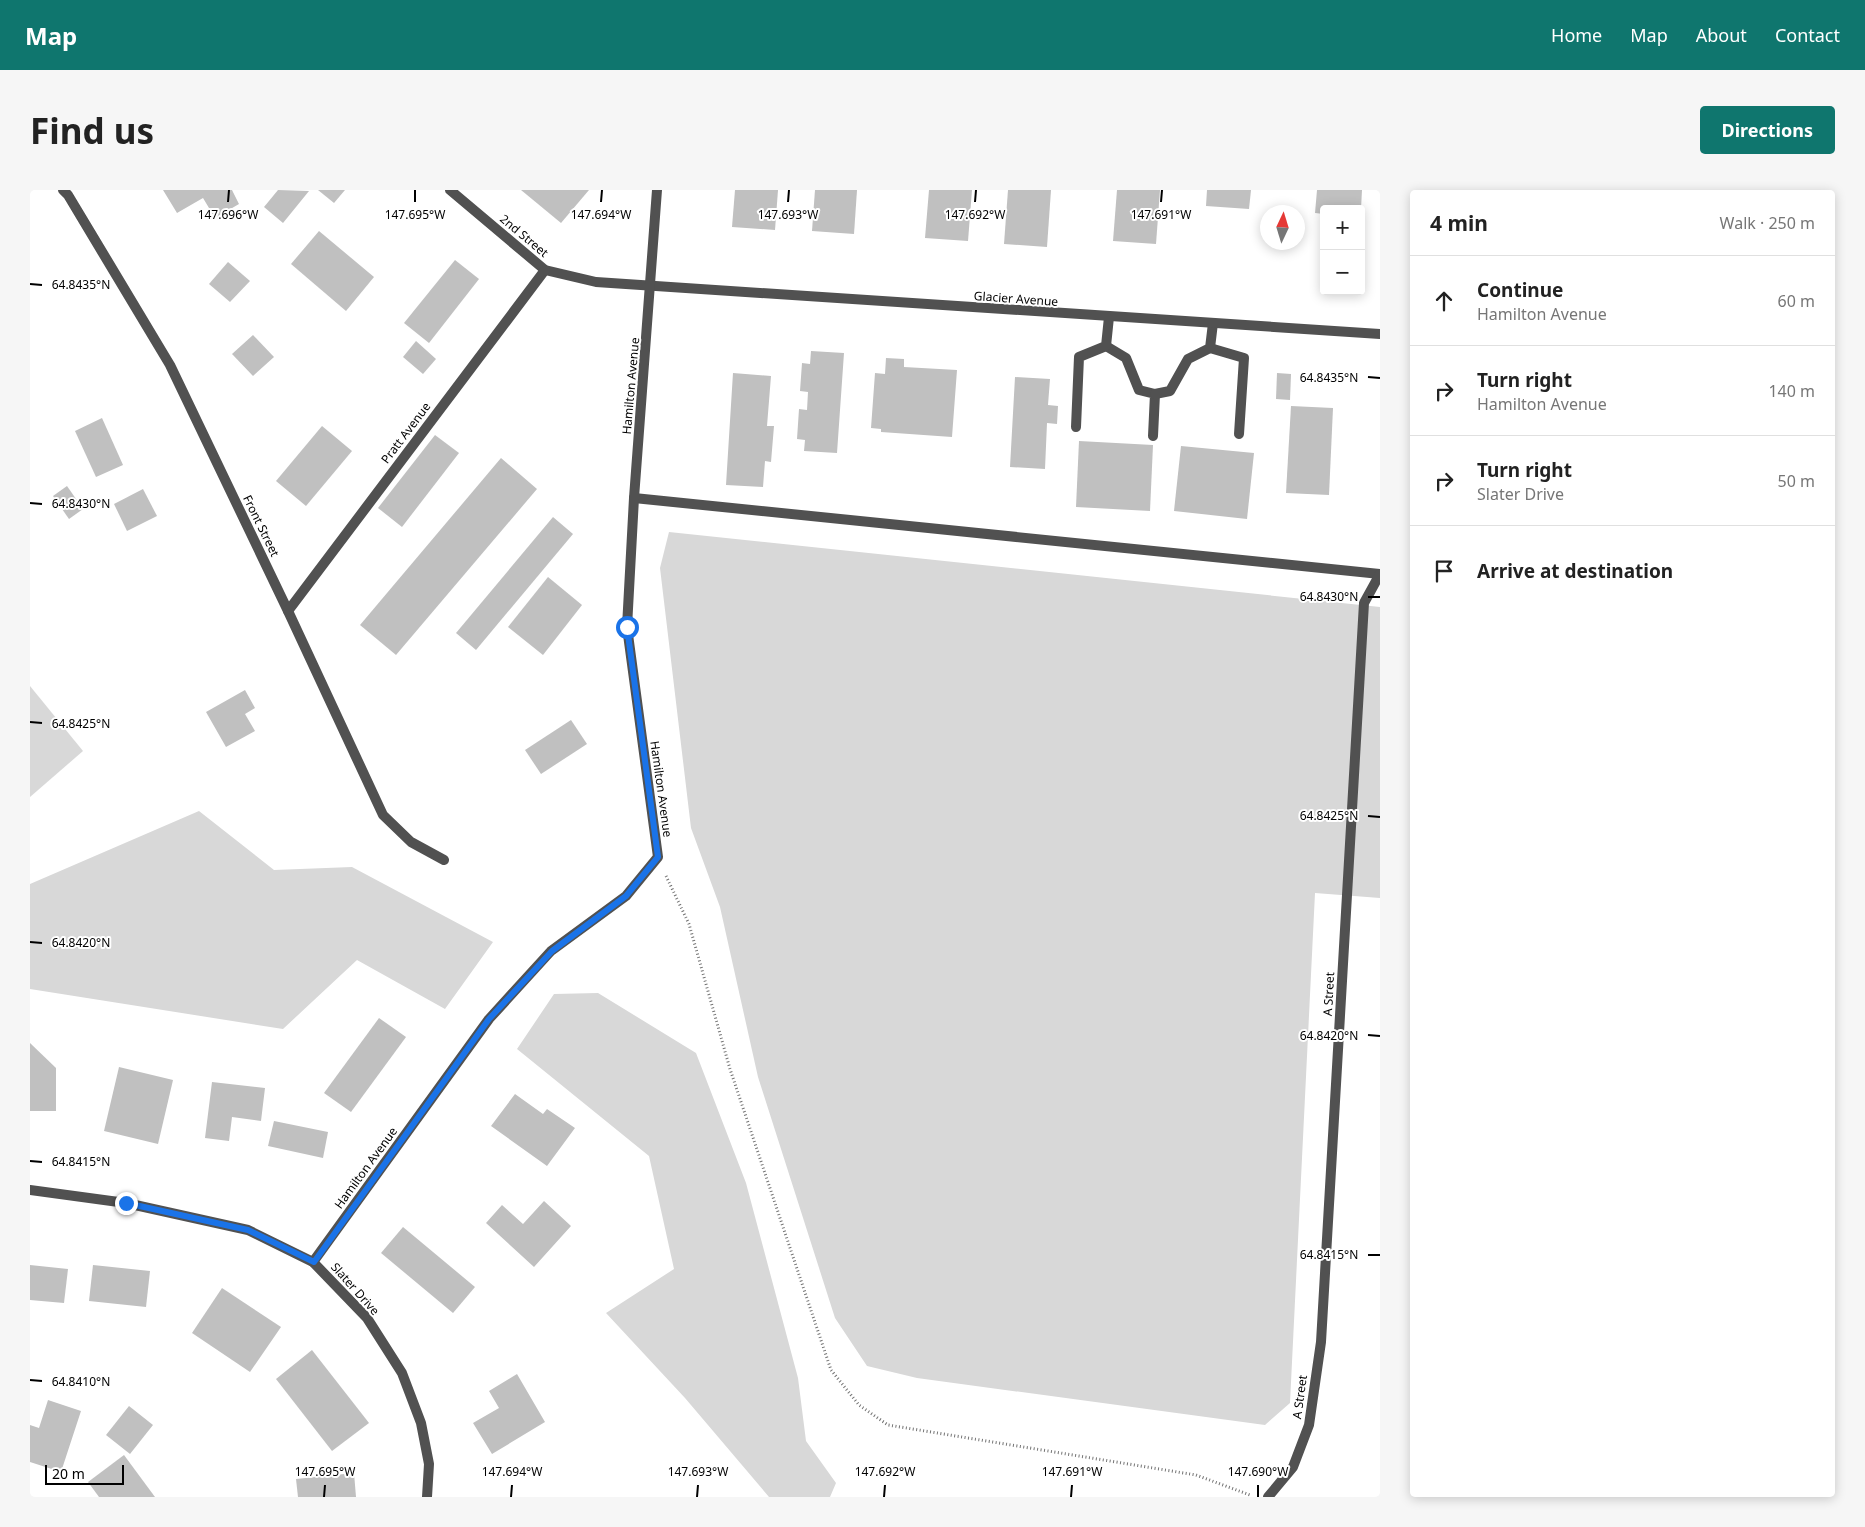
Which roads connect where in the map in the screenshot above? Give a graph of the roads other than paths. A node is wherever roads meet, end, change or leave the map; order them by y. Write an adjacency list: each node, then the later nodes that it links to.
1 (450, 190): 4 (street, 2nd Street)
2 (657, 190): 5 (street, Hamilton Avenue)
3 (68, 192): 17 (street, Front Street)
4 (545, 270): 5 (street, 2nd Street); 17 (street, Pratt Avenue)
5 (651, 287): 6 (street, Glacier Avenue); 15 (street, Hamilton Avenue)
6 (1109, 316): 7 (street, Glacier Avenue); 9 (street)
7 (1213, 323): 8 (street, Glacier Avenue); 10 (street)
8 (1380, 334)
9 (1106, 346): 11 (street); 12 (street)
10 (1210, 348): 11 (street); 13 (street)
11 (1155, 394): 14 (street)
12 (1076, 427)
13 (1239, 434)
14 (1153, 436)
15 (634, 498): 16 (street); 20 (street, Hamilton Avenue)
16 (1380, 574): 22 (street, A Street)
17 (288, 611): 18 (street, Front Street)
18 (444, 860)
19 (30, 1190): 20 (street, Slater Drive)
20 (314, 1262): 21 (street, Slater Drive)
21 (427, 1497)
22 (1268, 1497)

